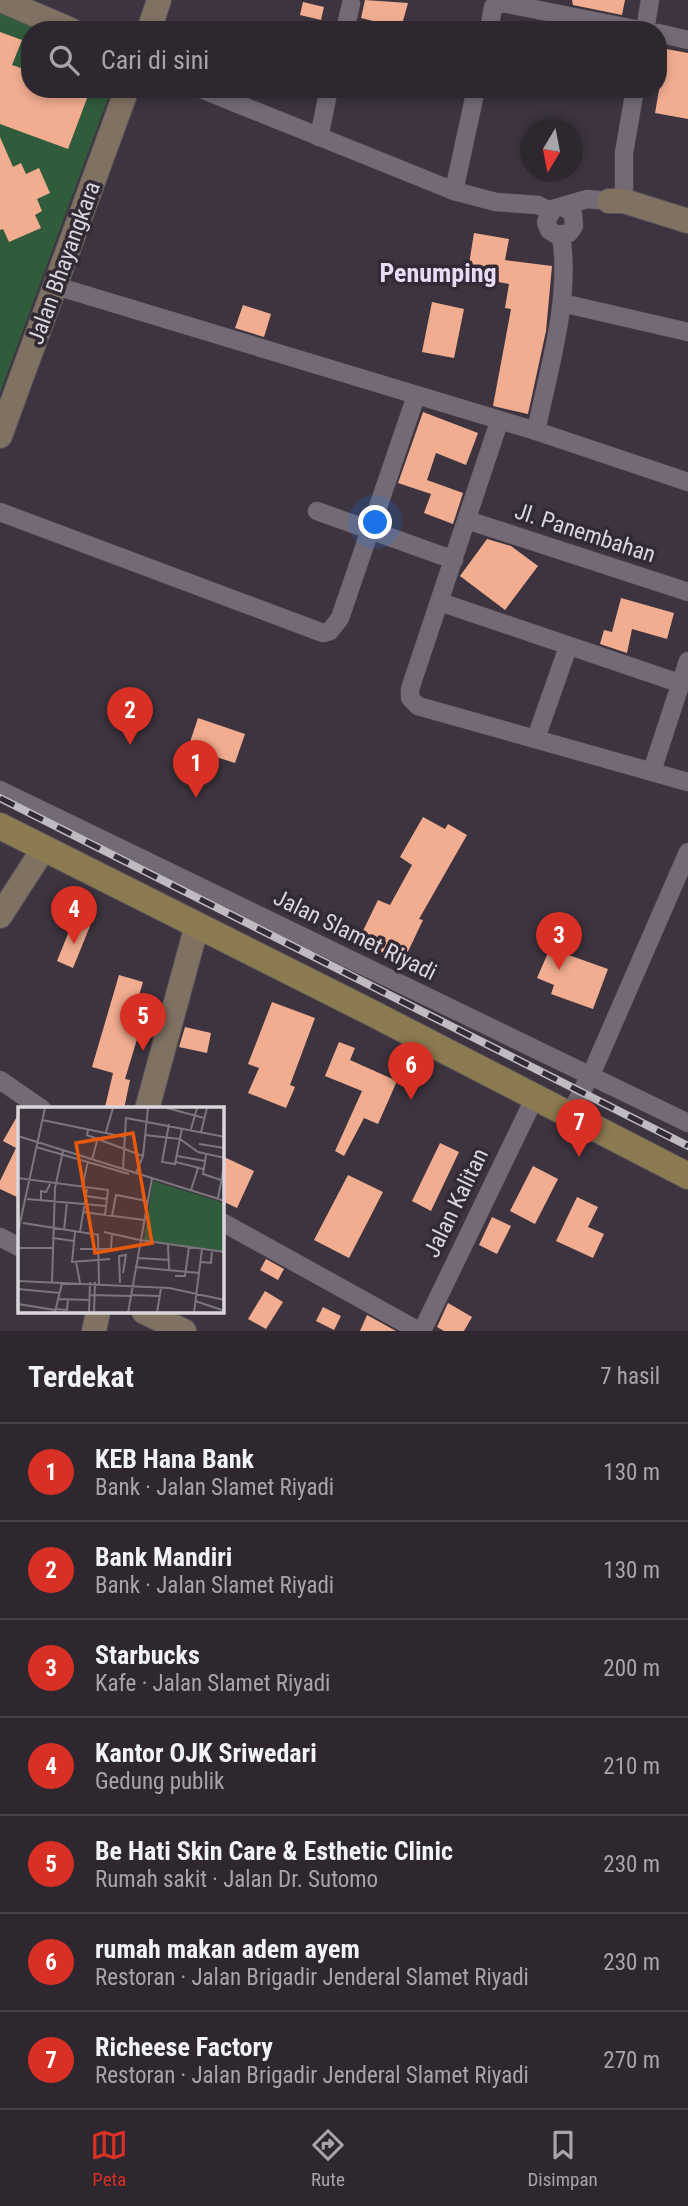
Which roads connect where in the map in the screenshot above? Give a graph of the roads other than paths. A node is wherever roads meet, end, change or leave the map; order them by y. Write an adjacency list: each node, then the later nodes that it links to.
1 (1, 0): 5 (main road)
2 (159, 0): 6 (main road)
3 (650, 0): 10 (street)
4 (351, 4): 7 (street)
5 (50, 21)
6 (152, 21)
7 (347, 21)
8 (491, 21): 9 (street)
9 (595, 21)
10 (645, 21)
11 (667, 35): 12 (street)
12 (688, 40)
13 (124, 98): 23 (main road, Jalan Bhayangkara)
14 (223, 98): 18 (street)
15 (328, 98): 18 (street)
16 (474, 98): 19 (street)
17 (633, 98): 20 (street)
18 (319, 138): 19 (street)
19 (454, 191): 21 (street)
20 (616, 201): 21 (street); 22 (main road)
21 (559, 214): 24 (street)
22 (688, 222)
23 (56, 286): 26 (street); 29 (main road, Jalan Bhayangkara)
24 (562, 303): 25 (street); 28 (street)
25 (688, 332)
26 (416, 396): 27 (street); 34 (street)
27 (499, 422): 28 (street); 33 (street)
28 (536, 431): 30 (street)
29 (0, 436)
30 (688, 482)
31 (317, 511): 34 (street)
32 (0, 512): 34 (street)
33 (467, 520): 35 (street); 36 (street, Jl. Panembahan)
34 (368, 531): 35 (street)
35 (454, 560): 37 (street)
36 (688, 592)
37 (440, 601): 38 (street); 41 (street)
38 (568, 647): 40 (street); 41 (street)
39 (688, 661): 40 (street)
40 (679, 683): 42 (street)
41 (536, 738): 42 (street)
42 (652, 771): 43 (street)
43 (688, 782)
44 (0, 790): 50 (street, Jalan Slamet Riyadi)
45 (0, 826): 46 (main road)
46 (44, 848): 48 (main road); 49 (main road)
47 (688, 852): 50 (street)
48 (0, 916)
49 (197, 925): 52 (main road); 54 (main road)
50 (590, 1076): 55 (street); 56 (street, Jalan Slamet Riyadi)
51 (0, 1080): 53 (street)
52 (535, 1097): 55 (main road); 63 (street, Jalan Kalitan)
53 (39, 1107)
54 (148, 1107)
55 (569, 1114): 57 (main road)
56 (688, 1124)
57 (688, 1176)
58 (224, 1223): 63 (street)
59 (0, 1237): 60 (street)
60 (18, 1246)
61 (148, 1314): 62 (main road)
62 (184, 1331)
63 (421, 1331)

